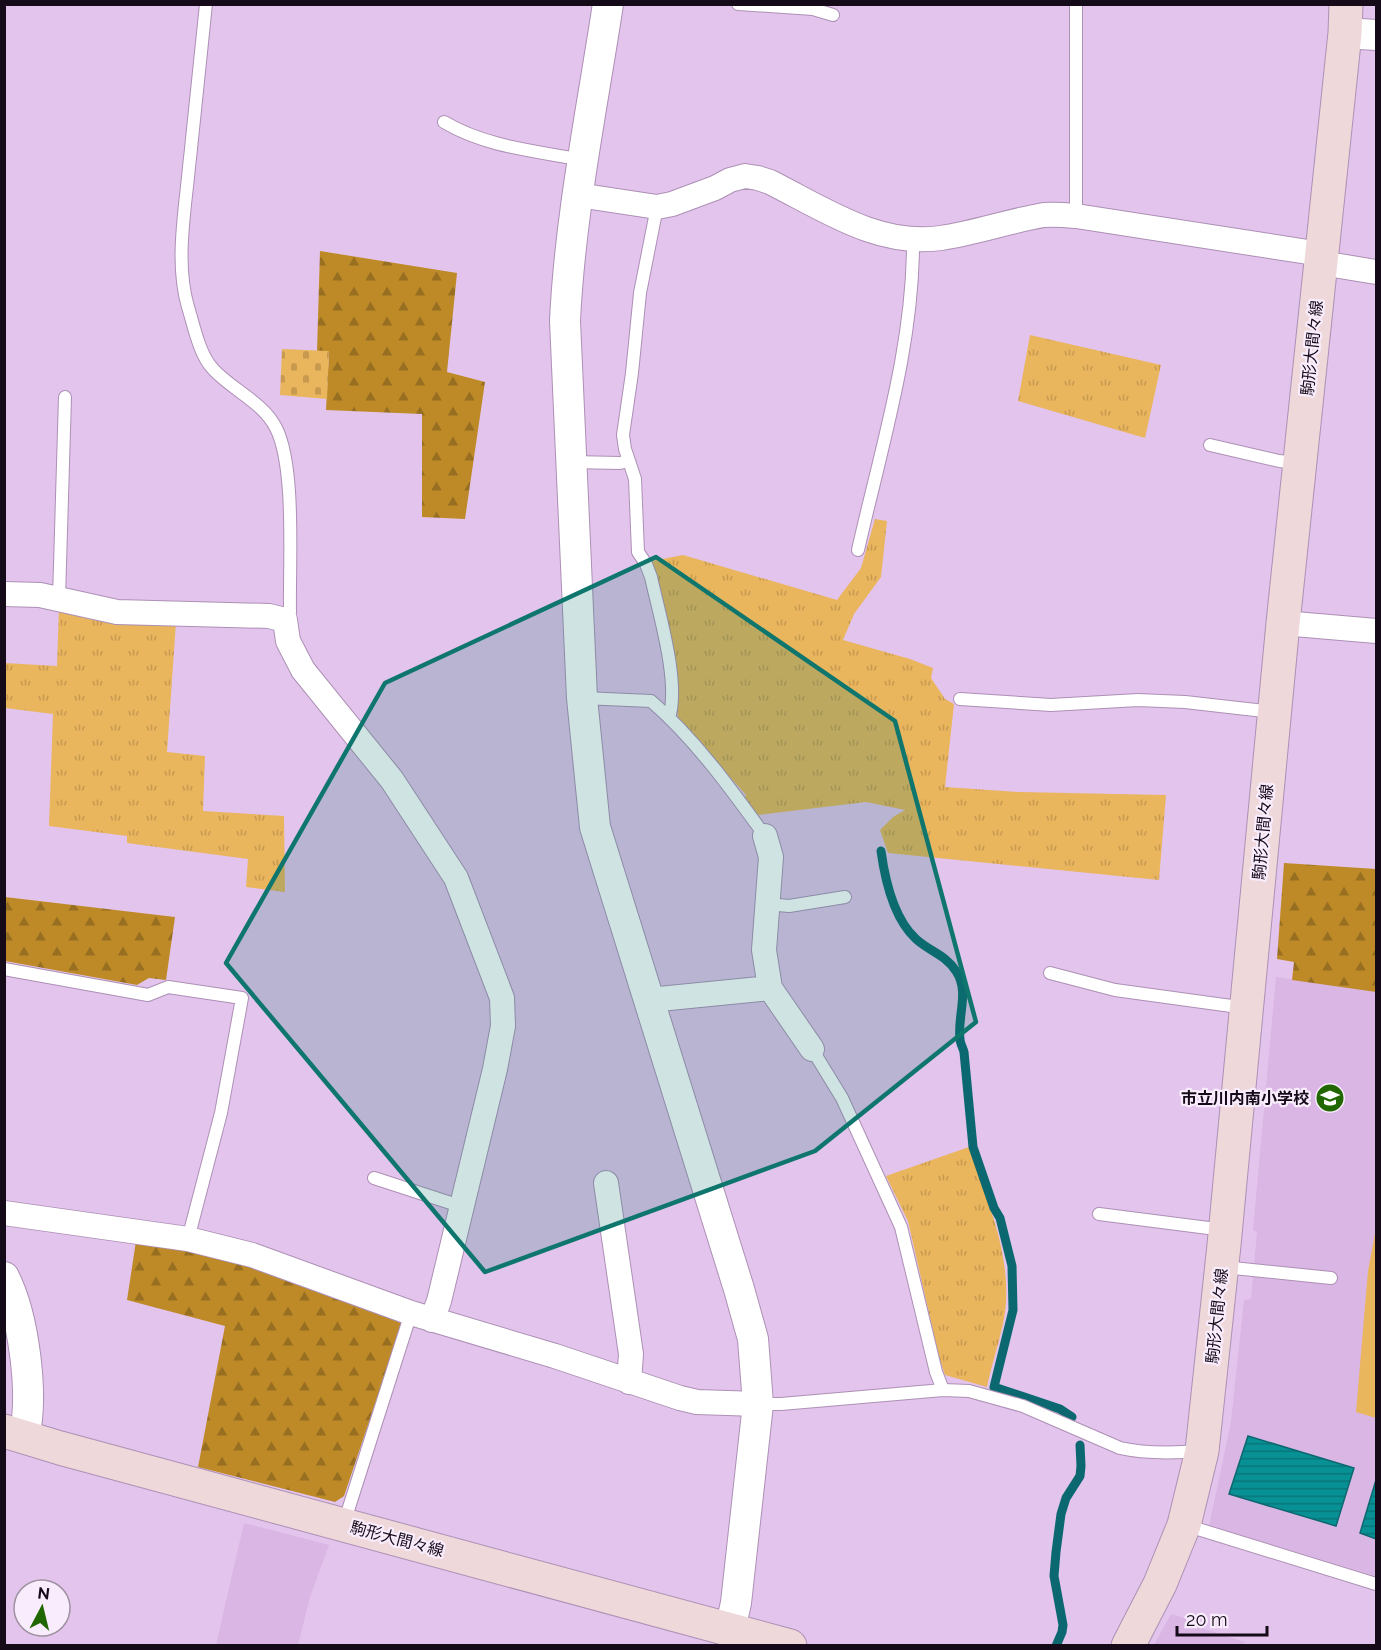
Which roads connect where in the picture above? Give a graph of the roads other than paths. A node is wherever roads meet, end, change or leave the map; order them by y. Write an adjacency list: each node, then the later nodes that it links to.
1 (206, 4): 23 (lane)
2 (608, 4): 8 (street)
3 (738, 4): 5 (lane)
4 (1076, 4): 11 (lane)
5 (833, 15)
6 (1356, 24): 13 (main road, 駒形大間々線)
7 (444, 122): 8 (lane)
8 (584, 160): 9 (street)
9 (578, 195): 10 (street); 18 (street)
10 (657, 207): 12 (street); 17 (lane)
11 (1076, 216): 12 (street); 13 (street)
12 (913, 239): 20 (lane)
13 (1321, 259): 14 (street); 19 (main road, 駒形大間々線)
14 (1377, 272)
15 (65, 397): 22 (lane)
16 (1210, 445): 19 (lane)
17 (629, 461): 18 (lane); 29 (lane)
18 (570, 462): 26 (street)
19 (1300, 463): 24 (main road, 駒形大間々線)
20 (858, 550)
21 (4, 594): 22 (street)
22 (59, 598): 23 (street)
23 (285, 620): 41 (street)
24 (1283, 623): 25 (street); 28 (main road, 駒形大間々線)
25 (1377, 631)
26 (582, 698): 29 (lane); 36 (street)
27 (960, 699): 28 (lane)
28 (1274, 712): 37 (main road, 駒形大間々線)
29 (669, 718): 30 (lane)
30 (765, 836): 32 (street)
31 (845, 897): 32 (lane)
32 (767, 904): 35 (street)
33 (4, 969): 45 (lane)
34 (1050, 973): 37 (lane)
35 (770, 988): 36 (street); 38 (street)
36 (649, 1000): 52 (street)
37 (1247, 1008): 44 (main road, 駒形大間々線)
38 (812, 1049): 51 (lane)
39 (374, 1178): 41 (lane)
40 (606, 1183): 50 (street)
41 (460, 1206): 49 (street)
42 (4, 1213): 45 (street)
43 (1099, 1214): 44 (lane)
44 (1225, 1230): 46 (main road, 駒形大間々線)
45 (188, 1239): 49 (street)
46 (1222, 1267): 48 (lane); 54 (main road, 駒形大間々線)
47 (4, 1277): 53 (street)
48 (1331, 1278)
49 (422, 1316): 50 (street); 55 (lane)
50 (629, 1382): 52 (street)
51 (943, 1390): 52 (lane); 54 (lane)
52 (758, 1404): 58 (street)
53 (14, 1434): 55 (main road, 駒形大間々線)
54 (1202, 1451): 56 (main road, 駒形大間々線)
55 (344, 1524): 58 (main road, 駒形大間々線)
56 (1184, 1525): 57 (lane); 60 (main road, 駒形大間々線)
57 (1377, 1584)
58 (729, 1637): 59 (main road, 駒形大間々線)
59 (790, 1646)
60 (1128, 1646)

